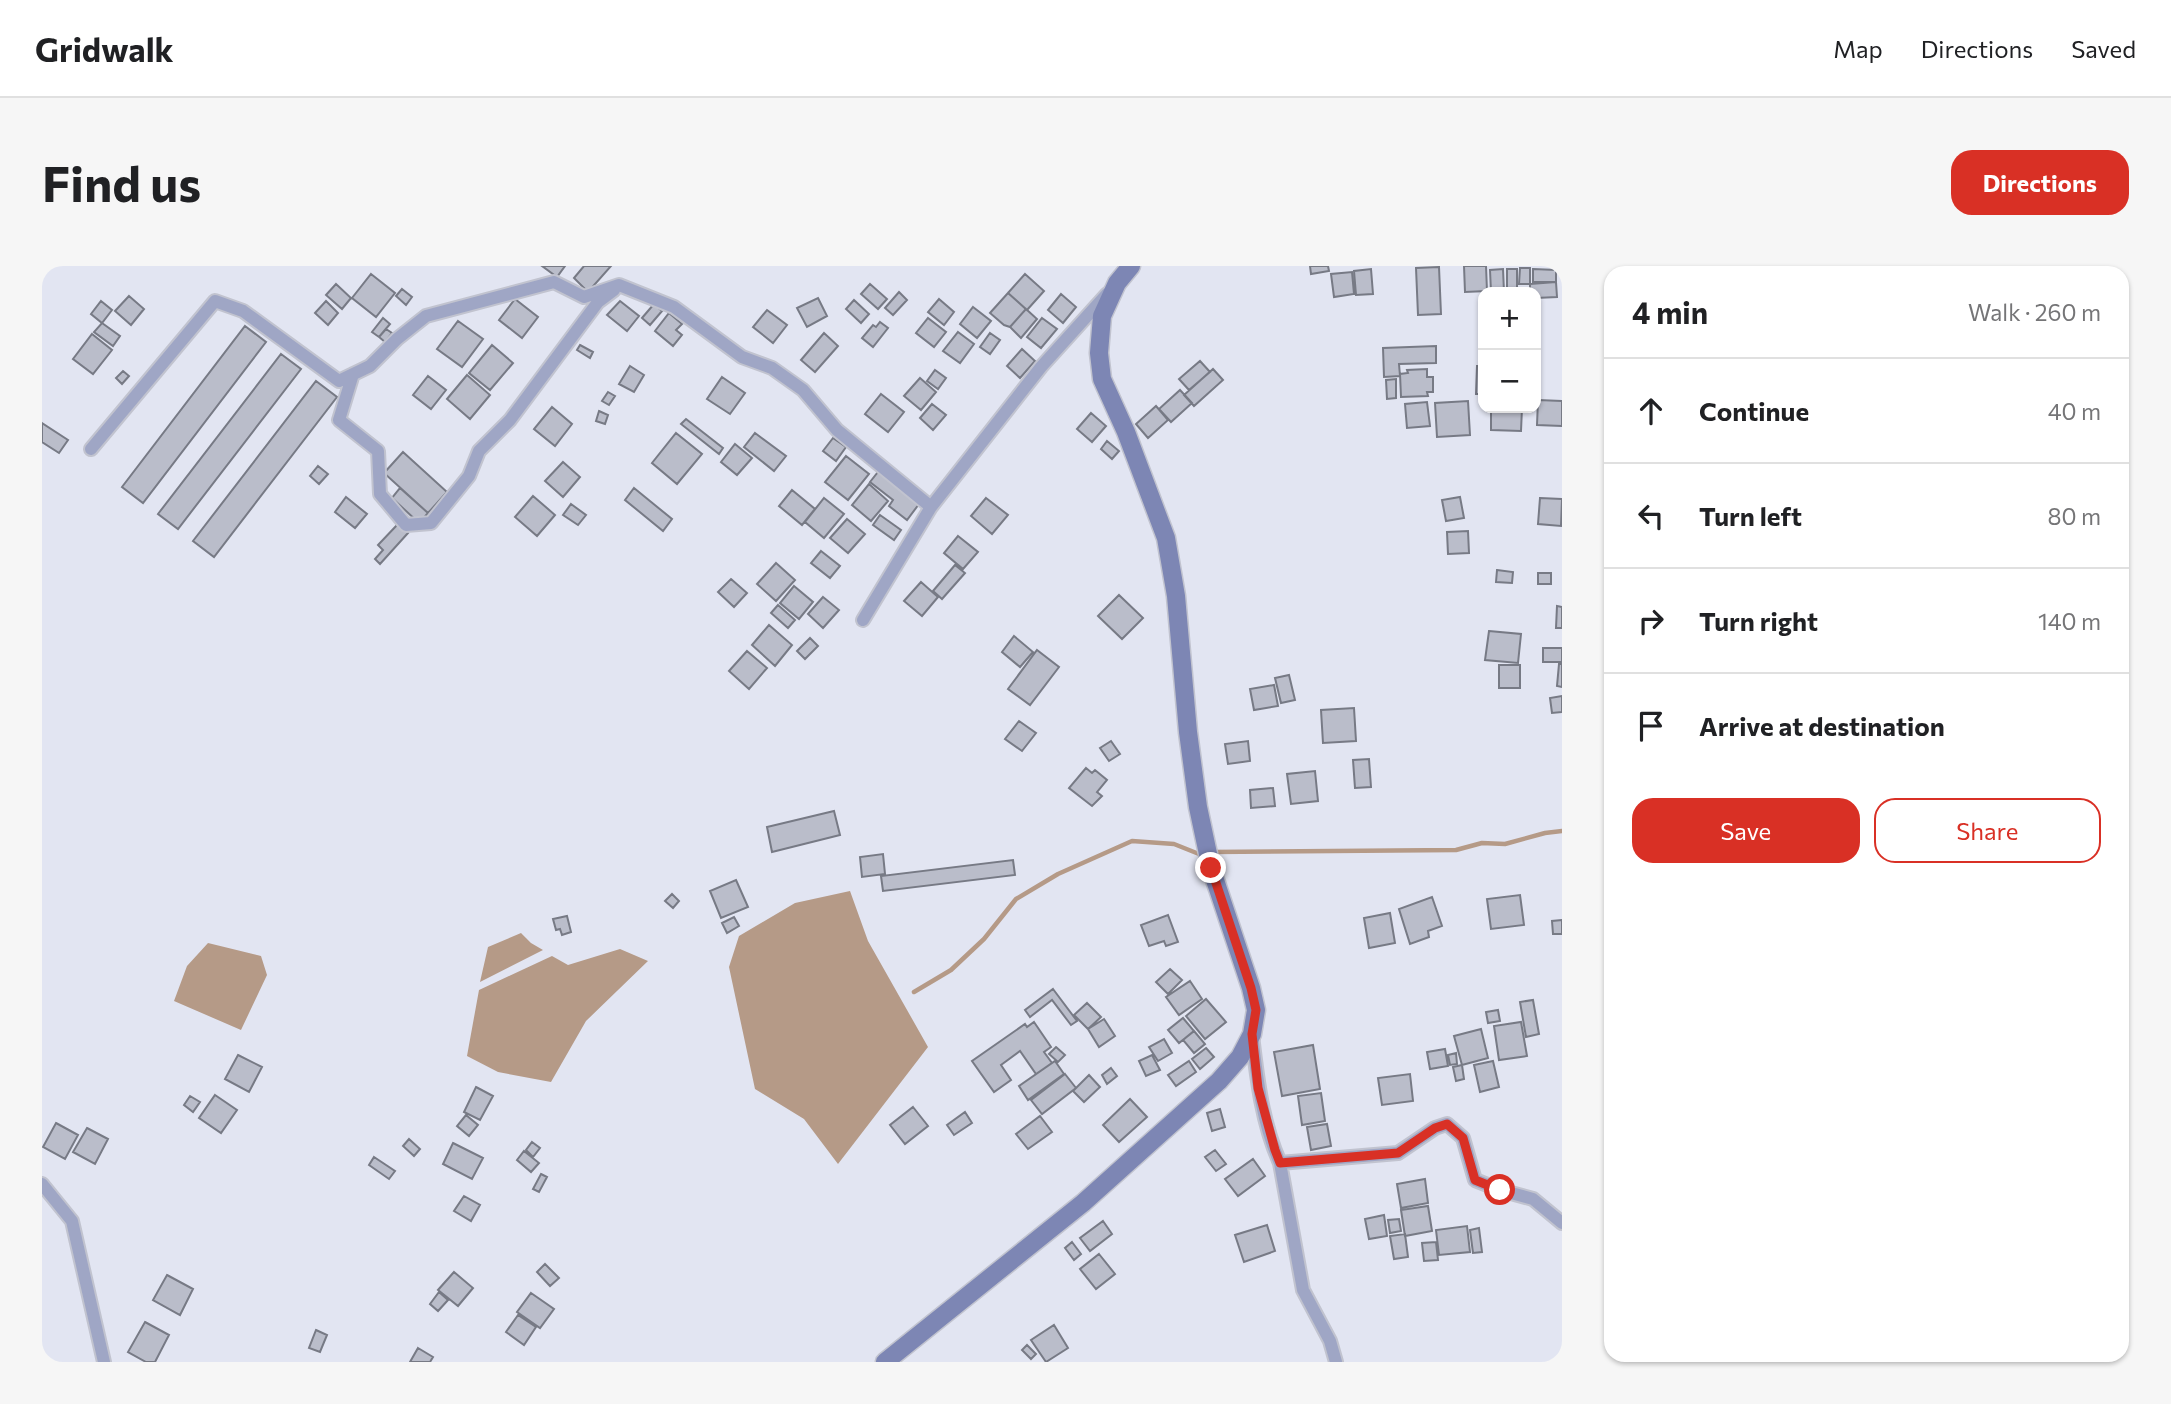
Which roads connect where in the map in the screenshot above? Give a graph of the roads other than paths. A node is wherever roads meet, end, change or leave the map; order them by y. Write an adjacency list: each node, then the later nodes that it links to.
1 (1131, 266): 2 (street)
2 (1117, 283): 6 (street); 8 (street)
3 (619, 285): 4 (street); 4 (street); 6 (street)
4 (354, 374): 5 (street)
5 (91, 449)
6 (931, 507): 7 (street)
7 (863, 620)
8 (1252, 1034): 9 (street); 13 (street)
9 (1280, 1163): 11 (street); 14 (street)
10 (42, 1184): 12 (street)
11 (1562, 1223)
12 (104, 1362)
13 (885, 1362)
14 (1336, 1362)

